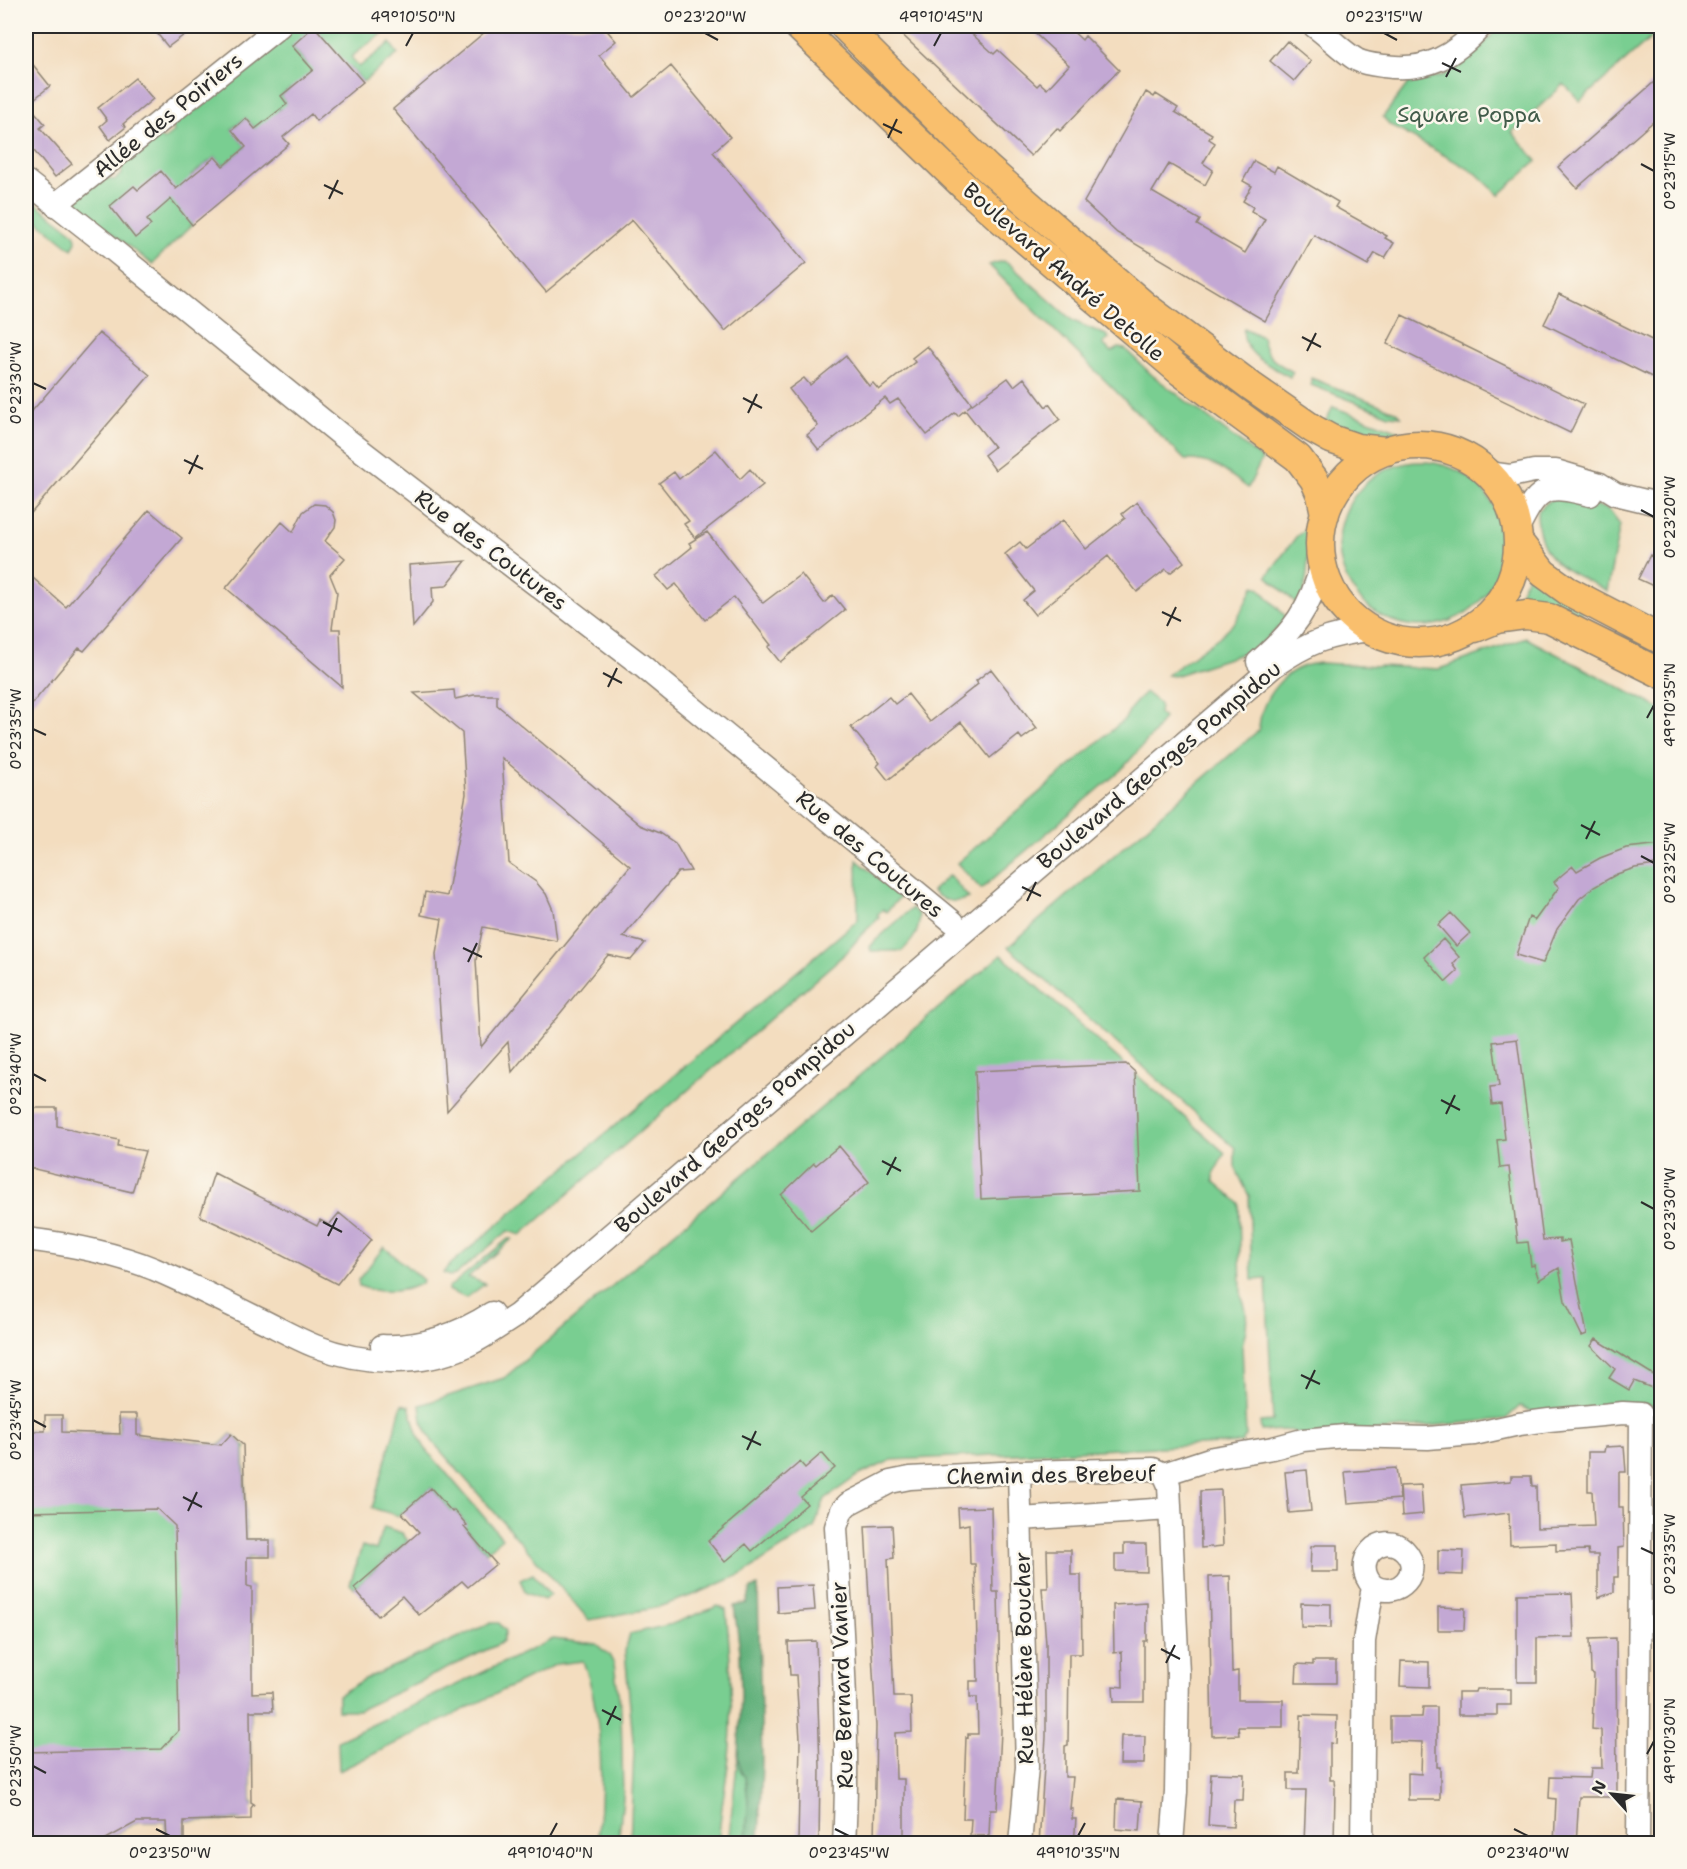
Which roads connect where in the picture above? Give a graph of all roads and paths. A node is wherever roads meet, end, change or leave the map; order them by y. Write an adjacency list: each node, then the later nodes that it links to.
1 (280, 26): 8 (street, Allée des Poiriers)
2 (798, 26): 6 (main road, Boulevard André Detolle)
3 (1314, 26): 4 (street)
4 (1481, 26)
5 (850, 31): 6 (main road); 9 (main road, Boulevard André Detolle)
6 (834, 60): 13 (main road, Boulevard André Detolle)
7 (26, 182): 8 (street, Rue des Coutures)
8 (55, 205): 20 (street, Rue des Coutures)
9 (1387, 451): 10 (main road); 13 (main road)
10 (1488, 473): 11 (street); 14 (main road)
11 (1616, 494): 12 (street); 14 (street)
12 (1662, 505)
13 (1325, 514): 15 (main road)
14 (1517, 535): 17 (main road); 18 (main road)
15 (1322, 563): 16 (main road); 20 (street, Boulevard Georges Pompidou)
16 (1369, 630): 17 (main road); 22 (street, Boulevard Georges Pompidou)
17 (1464, 632): 19 (main road)
18 (1662, 640)
19 (1662, 674)
20 (953, 922): 21 (street, Boulevard Georges Pompidou)
21 (26, 1227)
22 (26, 1239)
23 (1019, 1472): 24 (street, Chemin des Brebeuf); 26 (street, Rue Hélène Boucher); 27 (street, Chemin des Brebeuf)
24 (1164, 1473): 25 (street); 33 (street, Chemin des Brebeuf)
25 (1169, 1509): 26 (street); 31 (street)
26 (1021, 1519): 30 (street, Rue Hélène Boucher)
27 (836, 1527): 29 (street, Rue Bernard Vanier)
28 (1373, 1586): 32 (street)
29 (844, 1844)
30 (1020, 1844)
31 (1172, 1844)
32 (1362, 1844)
33 (1638, 1844)

